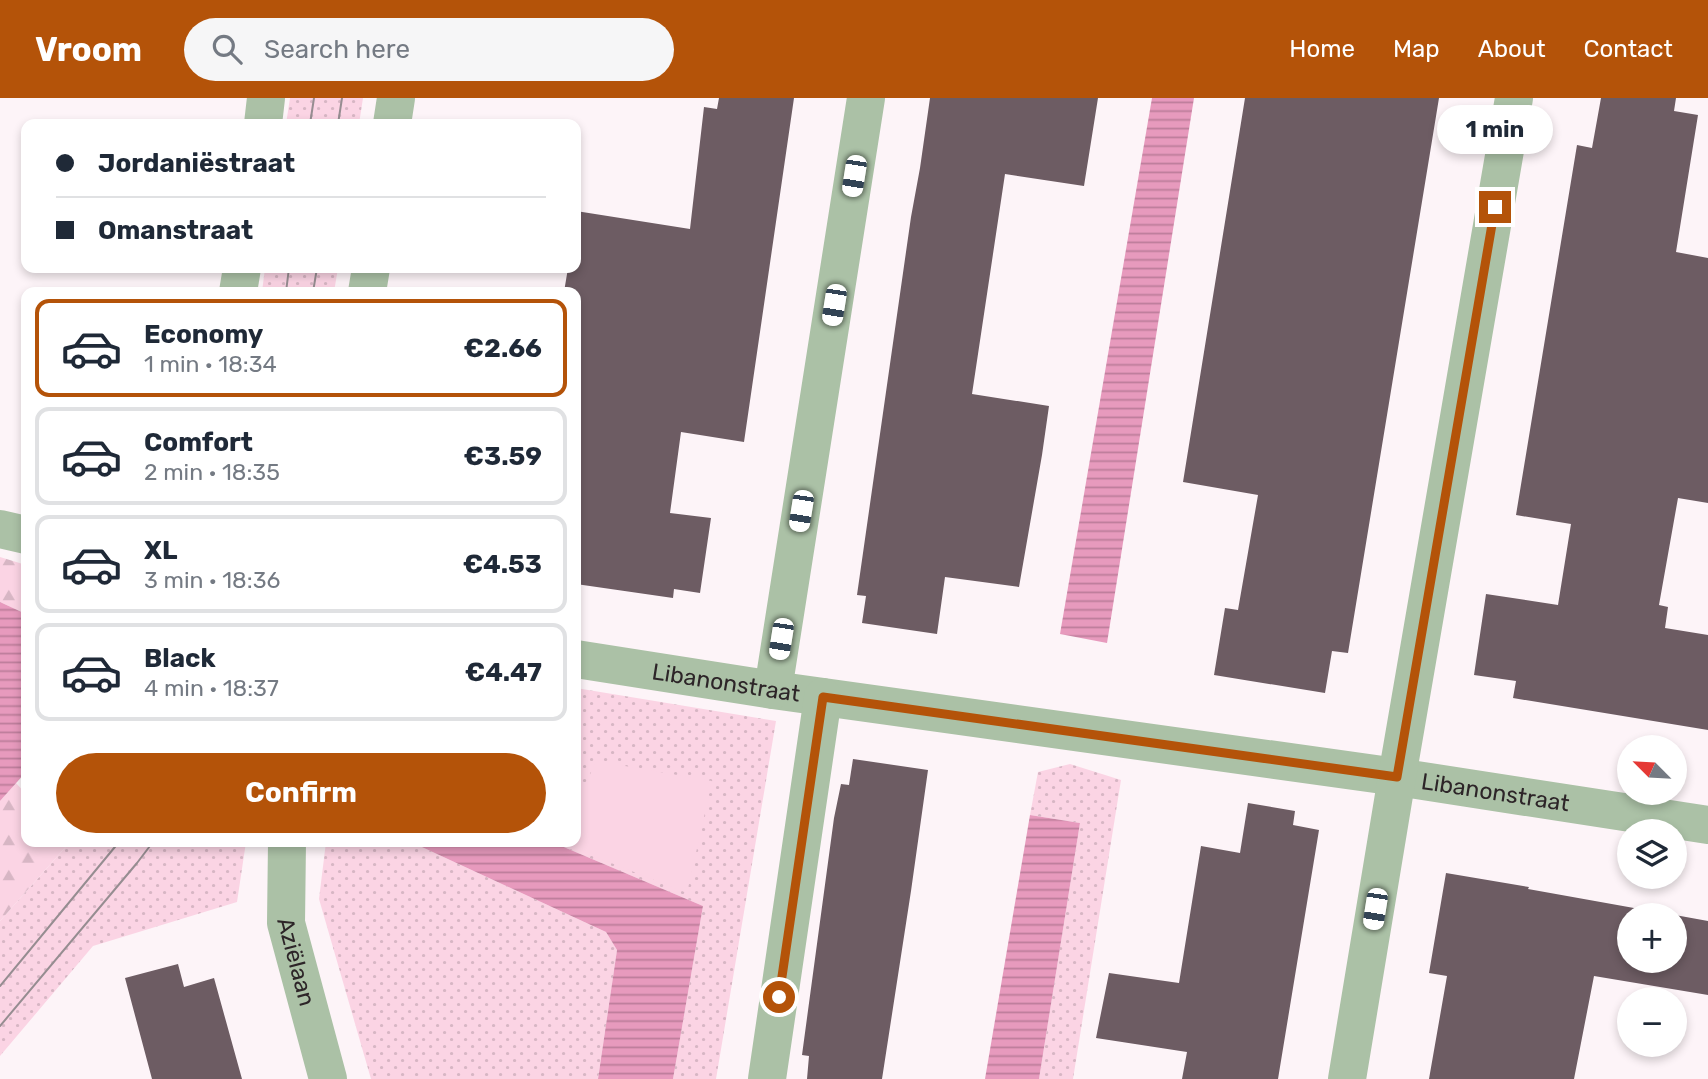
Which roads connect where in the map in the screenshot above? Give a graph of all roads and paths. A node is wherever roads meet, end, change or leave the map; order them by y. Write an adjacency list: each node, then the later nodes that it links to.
1 (266, 98): 5 (street)
2 (396, 98): 6 (street)
3 (866, 98): 10 (street)
4 (1514, 98): 12 (street)
5 (263, 119)
6 (394, 119)
7 (0, 529): 8 (street)
8 (21, 534)
9 (581, 660): 10 (street, Libanonstraat)
10 (773, 690): 11 (street, Libanonstraat)
11 (823, 697): 12 (street, Libanonstraat); 16 (street)
12 (1397, 777): 13 (street, Libanonstraat); 17 (street)
13 (1708, 825)
14 (287, 847): 15 (street, Aziëlaan)
15 (328, 1079)
16 (767, 1079)
17 (1347, 1079)

